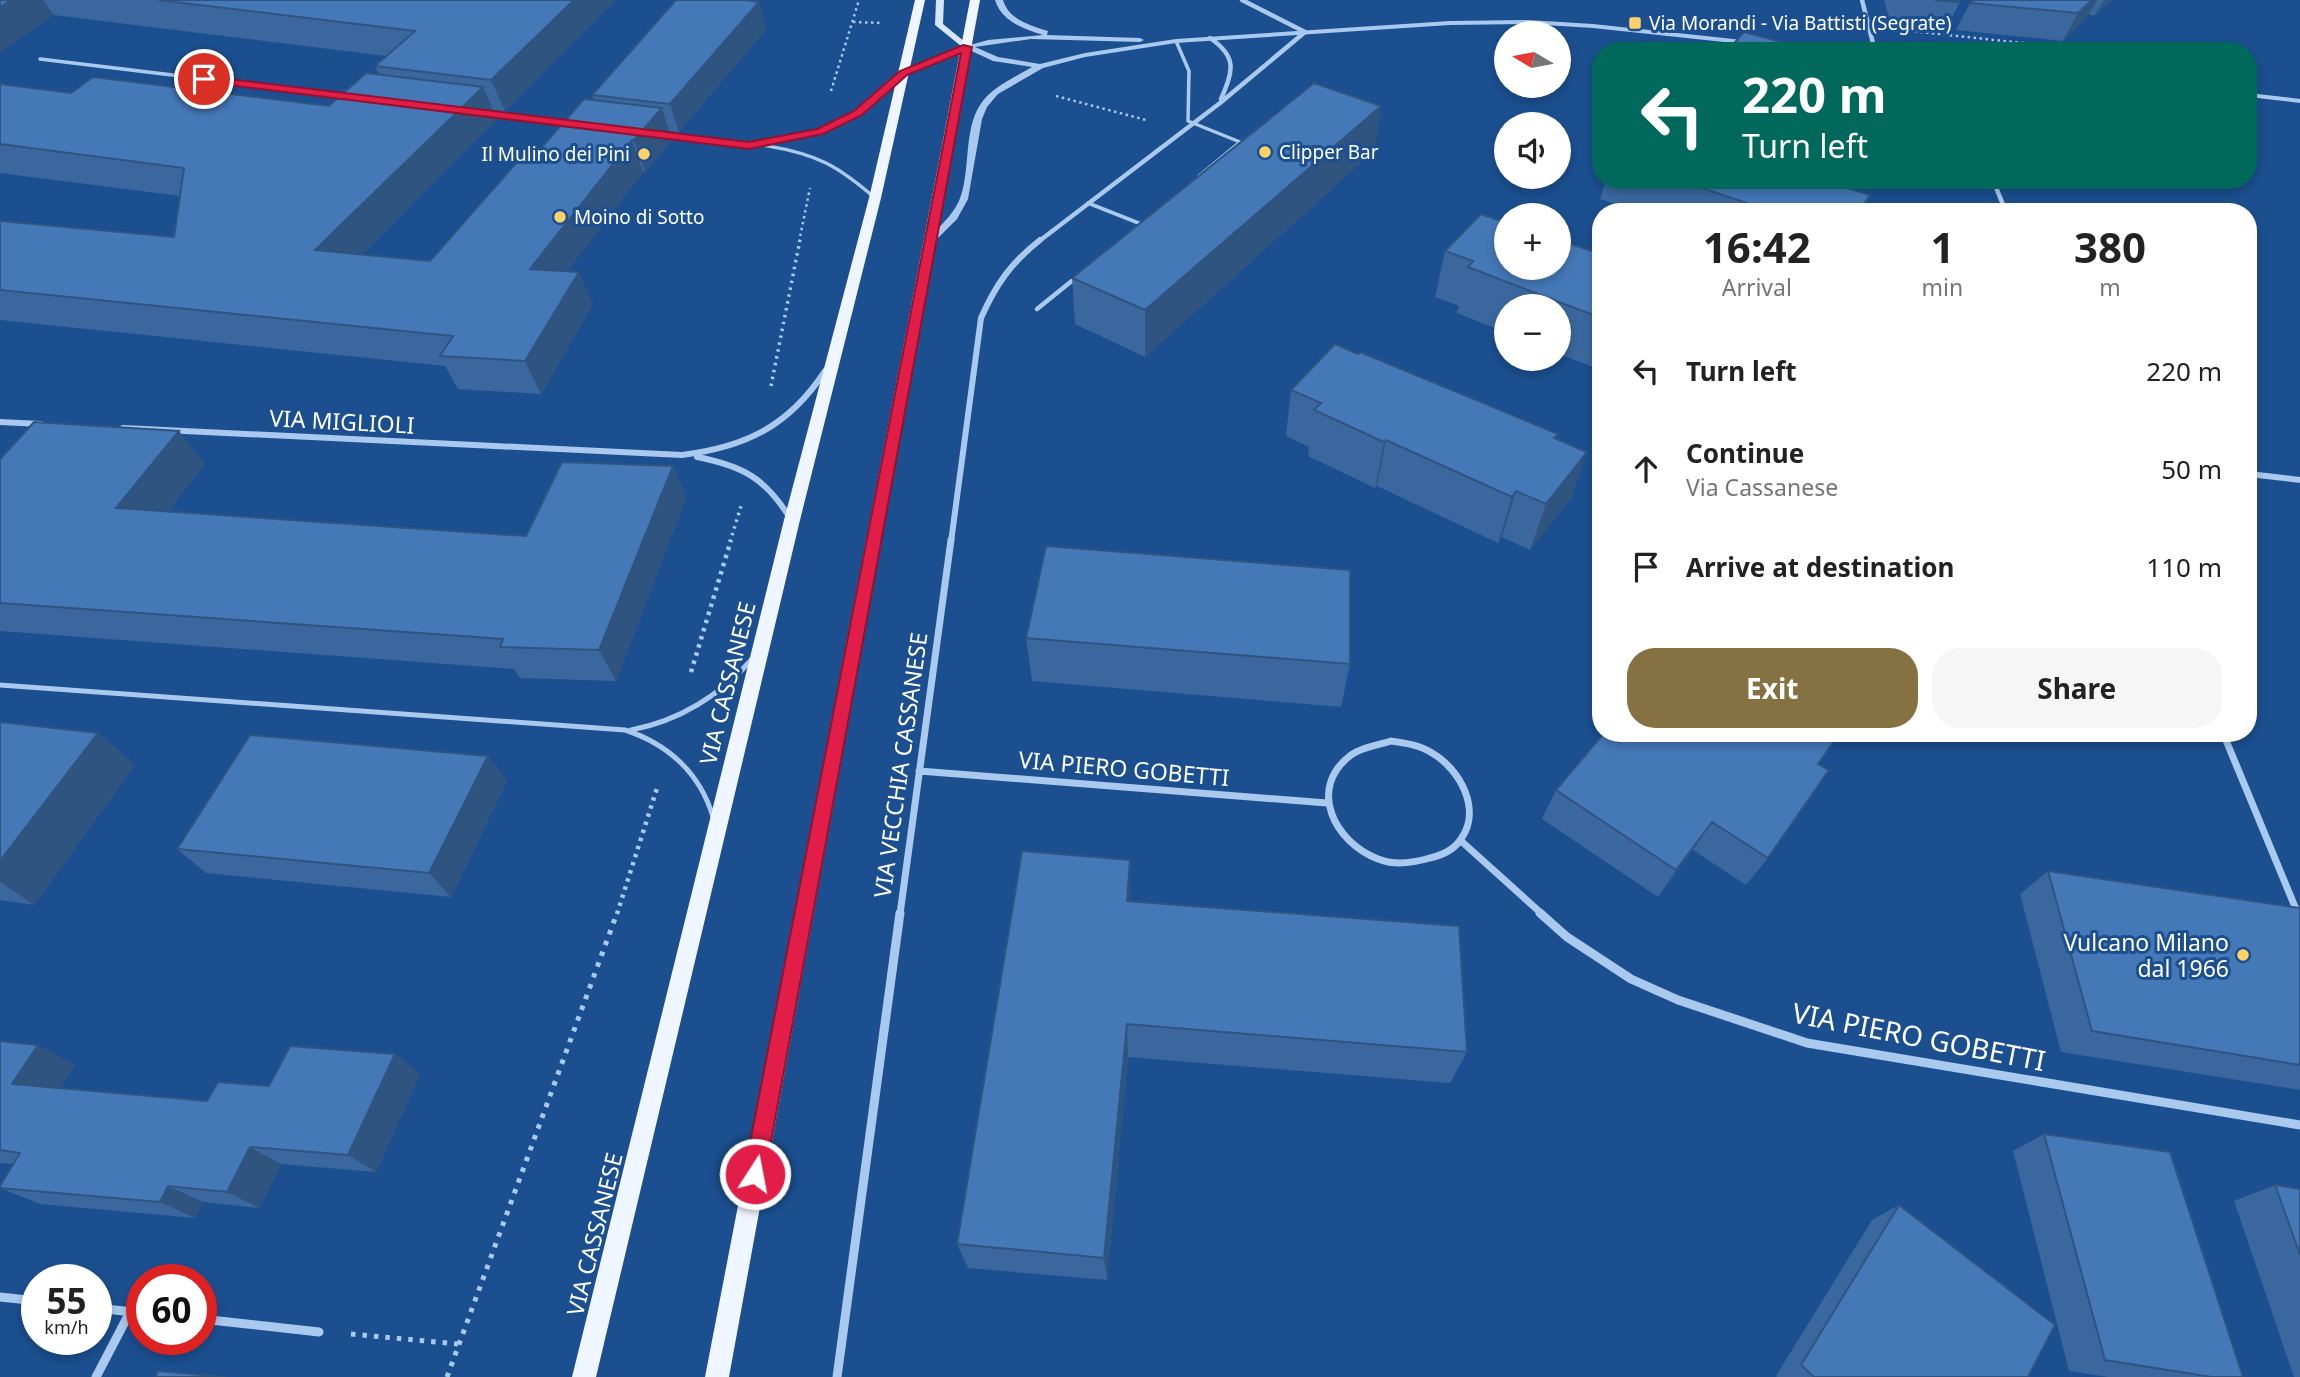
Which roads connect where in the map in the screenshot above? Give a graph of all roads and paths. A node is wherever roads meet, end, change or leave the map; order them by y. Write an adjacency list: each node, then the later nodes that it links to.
1 (859, 0): 8 (path)
2 (920, 0): 21 (main road, VIA CASSANESE)
3 (940, 0): 18 (main road)
4 (975, 0): 18 (main road)
5 (999, 0): 11 (street)
6 (1242, 0): 10 (street)
7 (1862, 0): 9 (street)
8 (853, 22)
9 (1869, 27): 15 (street); 16 (path); 17 (path)
10 (1305, 32): 12 (street); 14 (street); 26 (street, VIA VECCHIA CASSANESE)
11 (1052, 35): 13 (street); 18 (street)
12 (1210, 38): 13 (street); 26 (street)
13 (1176, 41): 20 (street); 29 (lane)
14 (1746, 42)
15 (1873, 42)
16 (1899, 42)
17 (2012, 42)
18 (967, 47): 20 (street); 21 (main road); 39 (main road)
19 (40, 59): 24 (lane)
20 (1040, 66): 39 (street)
21 (904, 73): 32 (lane); 34 (main road, VIA CASSANESE)
22 (1055, 96): 30 (path)
23 (2257, 96): 25 (street)
24 (354, 97)
25 (2300, 101)
26 (1220, 103): 29 (street, VIA VECCHIA CASSANESE)
27 (476, 112): 28 (lane)
28 (572, 124)
29 (1192, 124): 30 (street, VIA VECCHIA CASSANESE); 33 (lane)
30 (1184, 130): 35 (street, VIA VECCHIA CASSANESE)
31 (654, 134): 32 (lane)
32 (749, 145): 34 (lane)
33 (1191, 183)
34 (875, 198): 42 (main road, VIA CASSANESE)
35 (1088, 203): 37 (lane); 54 (street, VIA VECCHIA CASSANESE)
36 (1151, 216): 37 (lane)
37 (1141, 224): 38 (lane)
38 (1131, 232)
39 (931, 240): 68 (main road)
40 (1079, 275): 41 (lane)
41 (1037, 309)
42 (831, 360): 46 (street); 49 (main road, VIA CASSANESE)
43 (0, 422): 44 (street)
44 (56, 425)
45 (112, 427): 46 (street, VIA MIGLIOLI)
46 (682, 455): 49 (street)
47 (2257, 475): 48 (street)
48 (2300, 480)
49 (792, 520): 50 (main road, VIA CASSANESE)
50 (762, 642): 52 (lane); 56 (main road, VIA CASSANESE)
51 (0, 685): 52 (lane)
52 (625, 730): 56 (lane)
53 (2227, 742): 58 (street)
54 (919, 771): 55 (street, VIA PIERO GOBETTI); 69 (street, VIA VECCHIA CASSANESE)
55 (1327, 803): 57 (street); 57 (street)
56 (716, 833): 67 (main road, VIA CASSANESE)
57 (1460, 840): 59 (street, VIA PIERO GOBETTI)
58 (2300, 920)
59 (2300, 1125)
60 (0, 1297): 61 (street)
61 (21, 1299)
62 (126, 1320): 66 (street)
63 (217, 1321): 64 (street)
64 (319, 1332): 65 (path)
65 (458, 1344)
66 (96, 1377)
67 (584, 1377)
68 (718, 1377)
69 (837, 1377)

